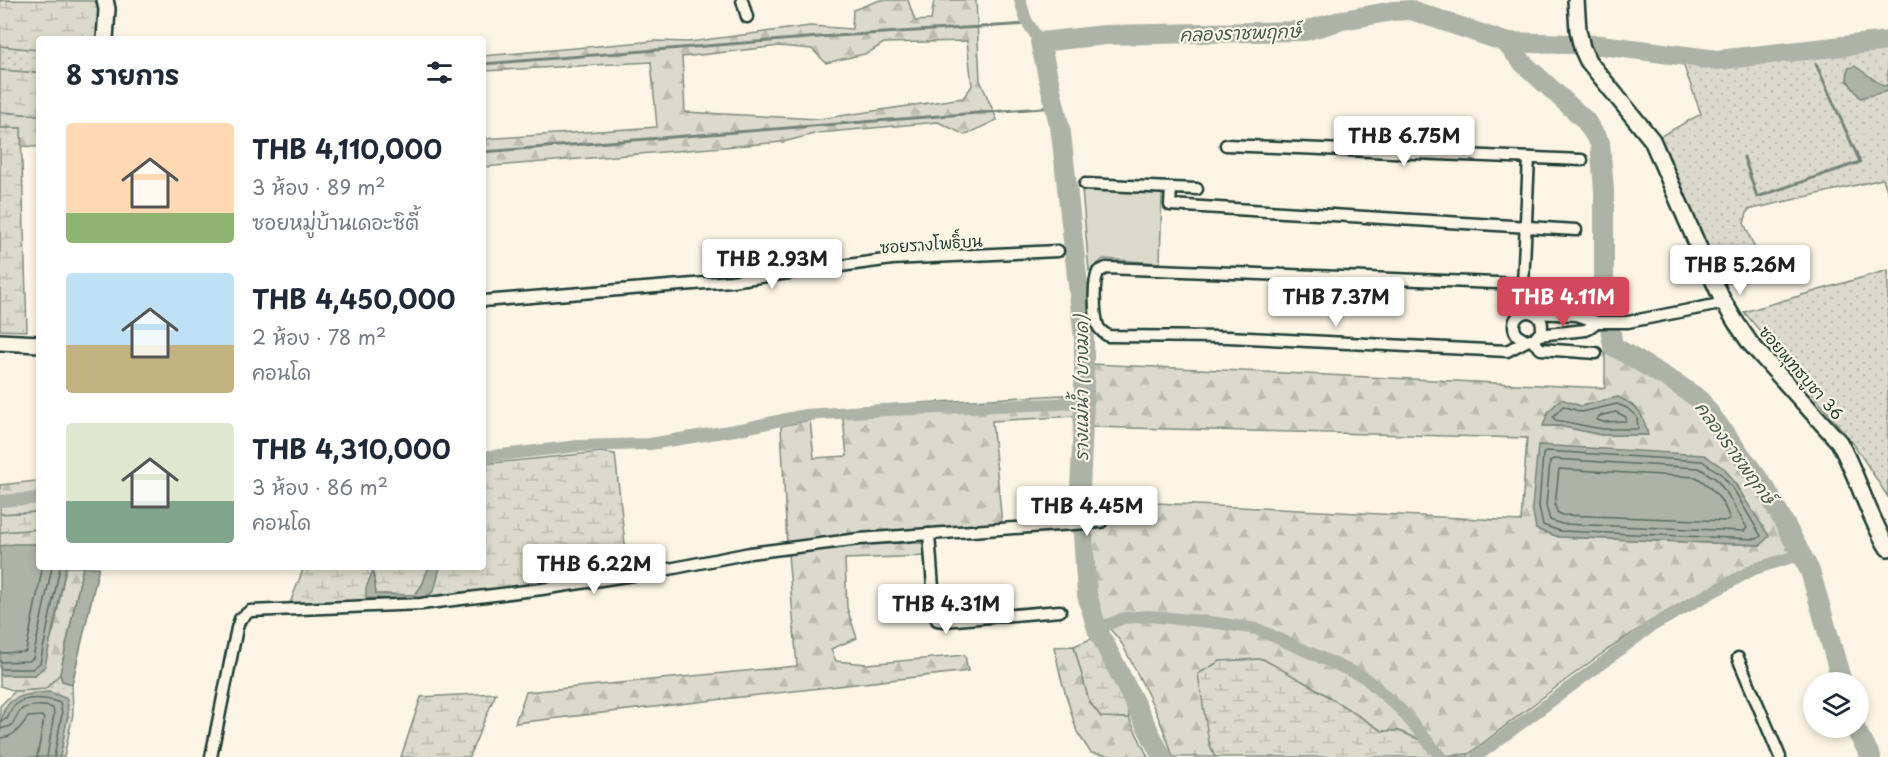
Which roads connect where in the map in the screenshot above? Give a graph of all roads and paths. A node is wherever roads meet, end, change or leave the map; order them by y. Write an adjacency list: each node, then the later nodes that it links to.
1 (105, 0): 5 (street)
2 (742, 0): 4 (street)
3 (1576, 0): 17 (street, ซอยพุทธบูชา 36)
4 (747, 17)
5 (105, 36)
6 (1226, 145): 7 (street)
7 (1529, 158): 8 (street); 12 (street)
8 (1582, 160)
9 (1085, 184): 10 (street)
10 (1171, 188): 11 (street); 12 (street)
11 (1197, 189)
12 (1526, 225): 13 (street); 15 (street)
13 (1576, 230)
14 (1058, 251): 16 (street, ซอยรางโพธิ์บน)
15 (1523, 284): 18 (street); 20 (street)
16 (486, 302)
17 (1725, 303): 19 (street); 26 (street, ซอยพุทธบูชา 36)
18 (1528, 312): 19 (street); 20 (street); 20 (street)
19 (1600, 322): 20 (street)
20 (1534, 337): 23 (street)
21 (0, 342): 22 (street)
22 (36, 344)
23 (1596, 353)
24 (1101, 522): 25 (street)
25 (929, 534): 27 (street); 29 (street)
26 (1888, 548)
27 (1060, 611)
28 (1738, 658): 30 (street)
29 (211, 757)
30 (1780, 757)

